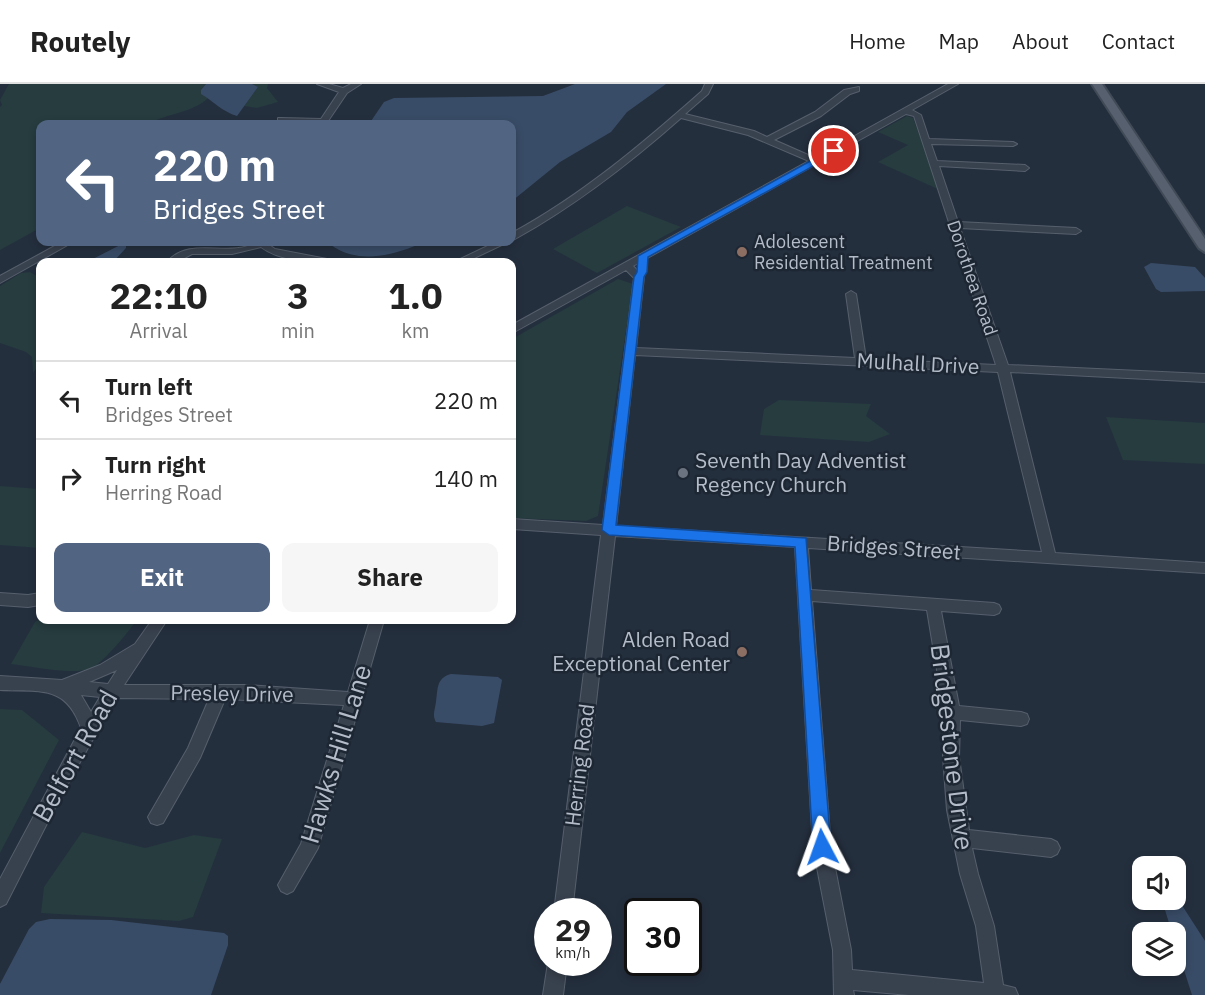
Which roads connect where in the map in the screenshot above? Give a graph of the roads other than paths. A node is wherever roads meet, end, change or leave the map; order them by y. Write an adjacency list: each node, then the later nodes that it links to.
1 (321, 84): 7 (street)
2 (357, 84): 7 (street)
3 (709, 84): 9 (street)
4 (954, 84): 8 (street)
5 (1097, 84): 24 (main road)
6 (855, 89): 11 (street)
7 (344, 91): 10 (street)
8 (906, 111): 12 (street, Dorothea Road); 14 (street)
9 (680, 115): 11 (street); 19 (street)
10 (325, 120)
11 (768, 140): 14 (street)
12 (926, 141): 13 (street); 15 (street, Dorothea Road)
13 (1013, 144)
14 (816, 161): 25 (street)
15 (934, 163): 16 (street); 17 (street, Dorothea Road)
16 (1025, 168)
17 (954, 225): 18 (street); 38 (street, Dorothea Road)
18 (1076, 231)
19 (516, 235)
20 (61, 246): 26 (street)
21 (250, 246): 27 (street)
22 (266, 246): 28 (street)
23 (494, 246): 29 (street)
24 (1205, 248)
25 (643, 256): 31 (street); 32 (street, Herring Road)
26 (39, 258)
27 (176, 258)
28 (306, 258)
29 (468, 258)
30 (36, 260): 33 (street)
31 (626, 265): 32 (street); 35 (street)
32 (639, 277): 36 (street, Herring Road)
33 (0, 280)
34 (851, 294): 37 (street)
35 (516, 327)
36 (630, 351): 37 (street, Mulhall Drive); 41 (street, Herring Road)
37 (861, 362): 38 (street, Mulhall Drive)
38 (1003, 368): 39 (street, Mulhall Drive); 43 (street, Dorothea Road)
39 (1205, 378)
40 (516, 524): 41 (street, Bridges Street)
41 (609, 530): 42 (street, Bridges Street); 66 (street, Herring Road)
42 (801, 542): 43 (street, Bridges Street); 45 (street)
43 (1050, 559): 44 (street, Bridges Street)
44 (1205, 568)
45 (805, 595): 48 (street); 68 (street)
46 (0, 599): 47 (street)
47 (36, 600)
48 (933, 604): 49 (street); 58 (street, Bridgestone Drive)
49 (994, 609)
50 (157, 624): 52 (street, Belfort Road)
51 (376, 624): 57 (street, Hawks Hill Lane)
52 (142, 644): 54 (street); 55 (street, Belfort Road)
53 (0, 683): 54 (street, Presley Drive)
54 (58, 686): 55 (street, Presley Drive); 60 (street)
55 (111, 690): 56 (street, Presley Drive); 60 (street, Belfort Road)
56 (220, 692): 57 (street, Presley Drive); 61 (street)
57 (353, 699): 64 (street, Hawks Hill Lane)
58 (952, 712): 59 (street); 62 (street, Bridgestone Drive)
59 (1021, 719)
60 (89, 728): 65 (street, Belfort Road)
61 (158, 817)
62 (961, 838): 63 (street); 69 (street, Bridgestone Drive)
63 (1051, 848)
64 (287, 885)
65 (0, 898)
66 (565, 898)
67 (555, 976): 70 (street)
68 (844, 987): 69 (street)
69 (999, 994)
70 (553, 995)

